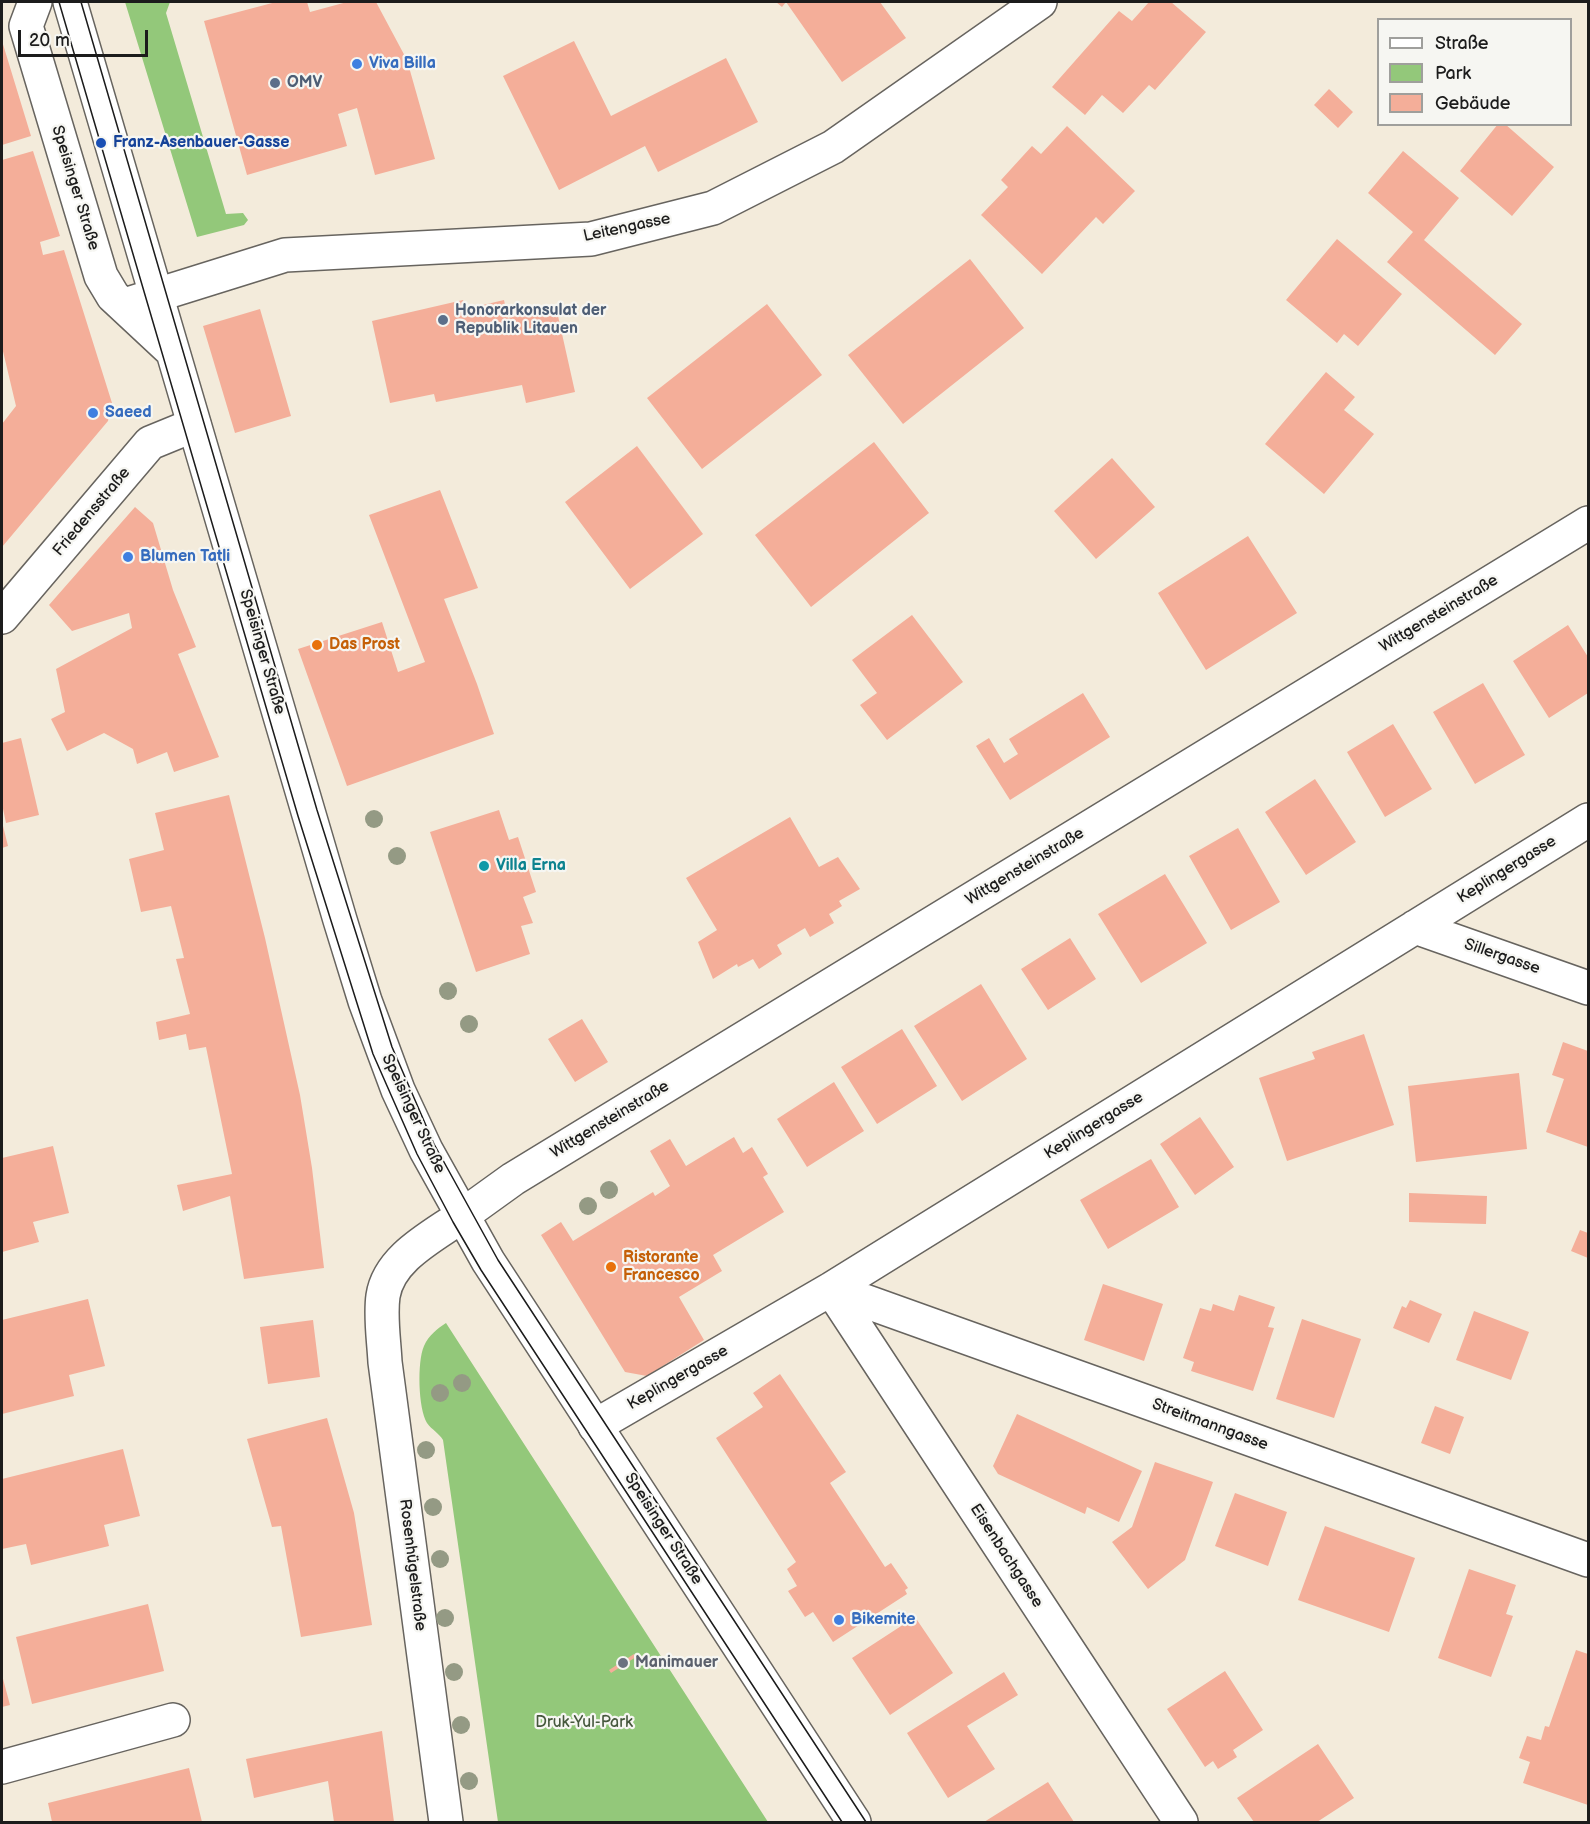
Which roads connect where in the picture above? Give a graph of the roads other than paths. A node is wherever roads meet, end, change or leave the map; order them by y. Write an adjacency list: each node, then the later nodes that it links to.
1 (35, 2): 5 (street, Speisinger Straße)
2 (70, 2): 4 (street, Speisinger Straße)
3 (1041, 2): 4 (street, Leitengasse)
4 (156, 295): 5 (street, Leitengasse); 6 (street, Speisinger Straße)
5 (123, 306): 6 (street, Speisinger Straße)
6 (172, 351): 7 (street, Speisinger Straße)
7 (194, 425): 9 (street, Friedensstraße); 13 (street, Speisinger Straße)
8 (1588, 523): 13 (street, Wittgensteinstraße)
9 (2, 617)
10 (1588, 820): 11 (street, Keplingergasse)
11 (1415, 927): 12 (street, Sillergasse); 14 (street, Keplingergasse)
12 (1588, 988)
13 (463, 1215): 15 (street, Wittgensteinstraße); 16 (street, Speisinger Straße)
14 (831, 1289): 16 (street, Keplingergasse); 17 (street, Streitmanngasse); 22 (street, Eisenbachgasse)
15 (382, 1307): 20 (street, Rosenhügelstraße)
16 (595, 1426): 21 (street, Speisinger Straße)
17 (1588, 1560)
18 (173, 1720): 19 (street)
19 (2, 1767)
20 (446, 1822)
21 (854, 1822)
22 (1181, 1822)

